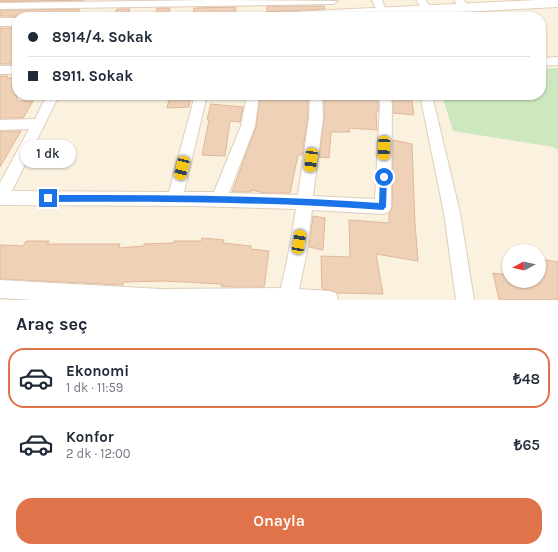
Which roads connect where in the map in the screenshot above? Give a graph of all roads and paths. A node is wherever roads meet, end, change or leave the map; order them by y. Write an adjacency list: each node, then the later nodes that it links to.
1 (247, 1): 5 (street); 11 (street)
2 (63, 2): 3 (street); 8 (street)
3 (112, 2): 4 (street)
4 (151, 2): 5 (street)
5 (196, 2)
6 (501, 2): 7 (street); 9 (street)
7 (541, 2): 10 (street)
8 (15, 3): 13 (street); 20 (street)
9 (462, 4): 12 (street)
10 (558, 4)
11 (334, 5): 15 (street); 16 (street)
12 (423, 5): 19 (street)
13 (0, 6)
14 (379, 6): 17 (street); 18 (street)
15 (319, 12)
16 (360, 12)
17 (370, 12)
18 (397, 12)
19 (407, 12)
20 (0, 21): 21 (street)
21 (12, 22)
22 (558, 61): 23 (street)
23 (546, 62)
24 (0, 70): 25 (street)
25 (12, 70)
26 (50, 100): 32 (street)
27 (201, 100): 35 (street)
28 (252, 100): 36 (street)
29 (316, 100): 37 (street)
30 (385, 100): 37 (street)
31 (427, 100): 41 (street)
32 (40, 124): 33 (street); 34 (street)
33 (0, 125)
34 (0, 198): 35 (street)
35 (175, 198): 36 (street)
36 (219, 199): 37 (street)
37 (305, 201): 39 (street)
38 (0, 289): 39 (street)
39 (287, 298): 40 (street)
40 (329, 300)
41 (465, 300)

